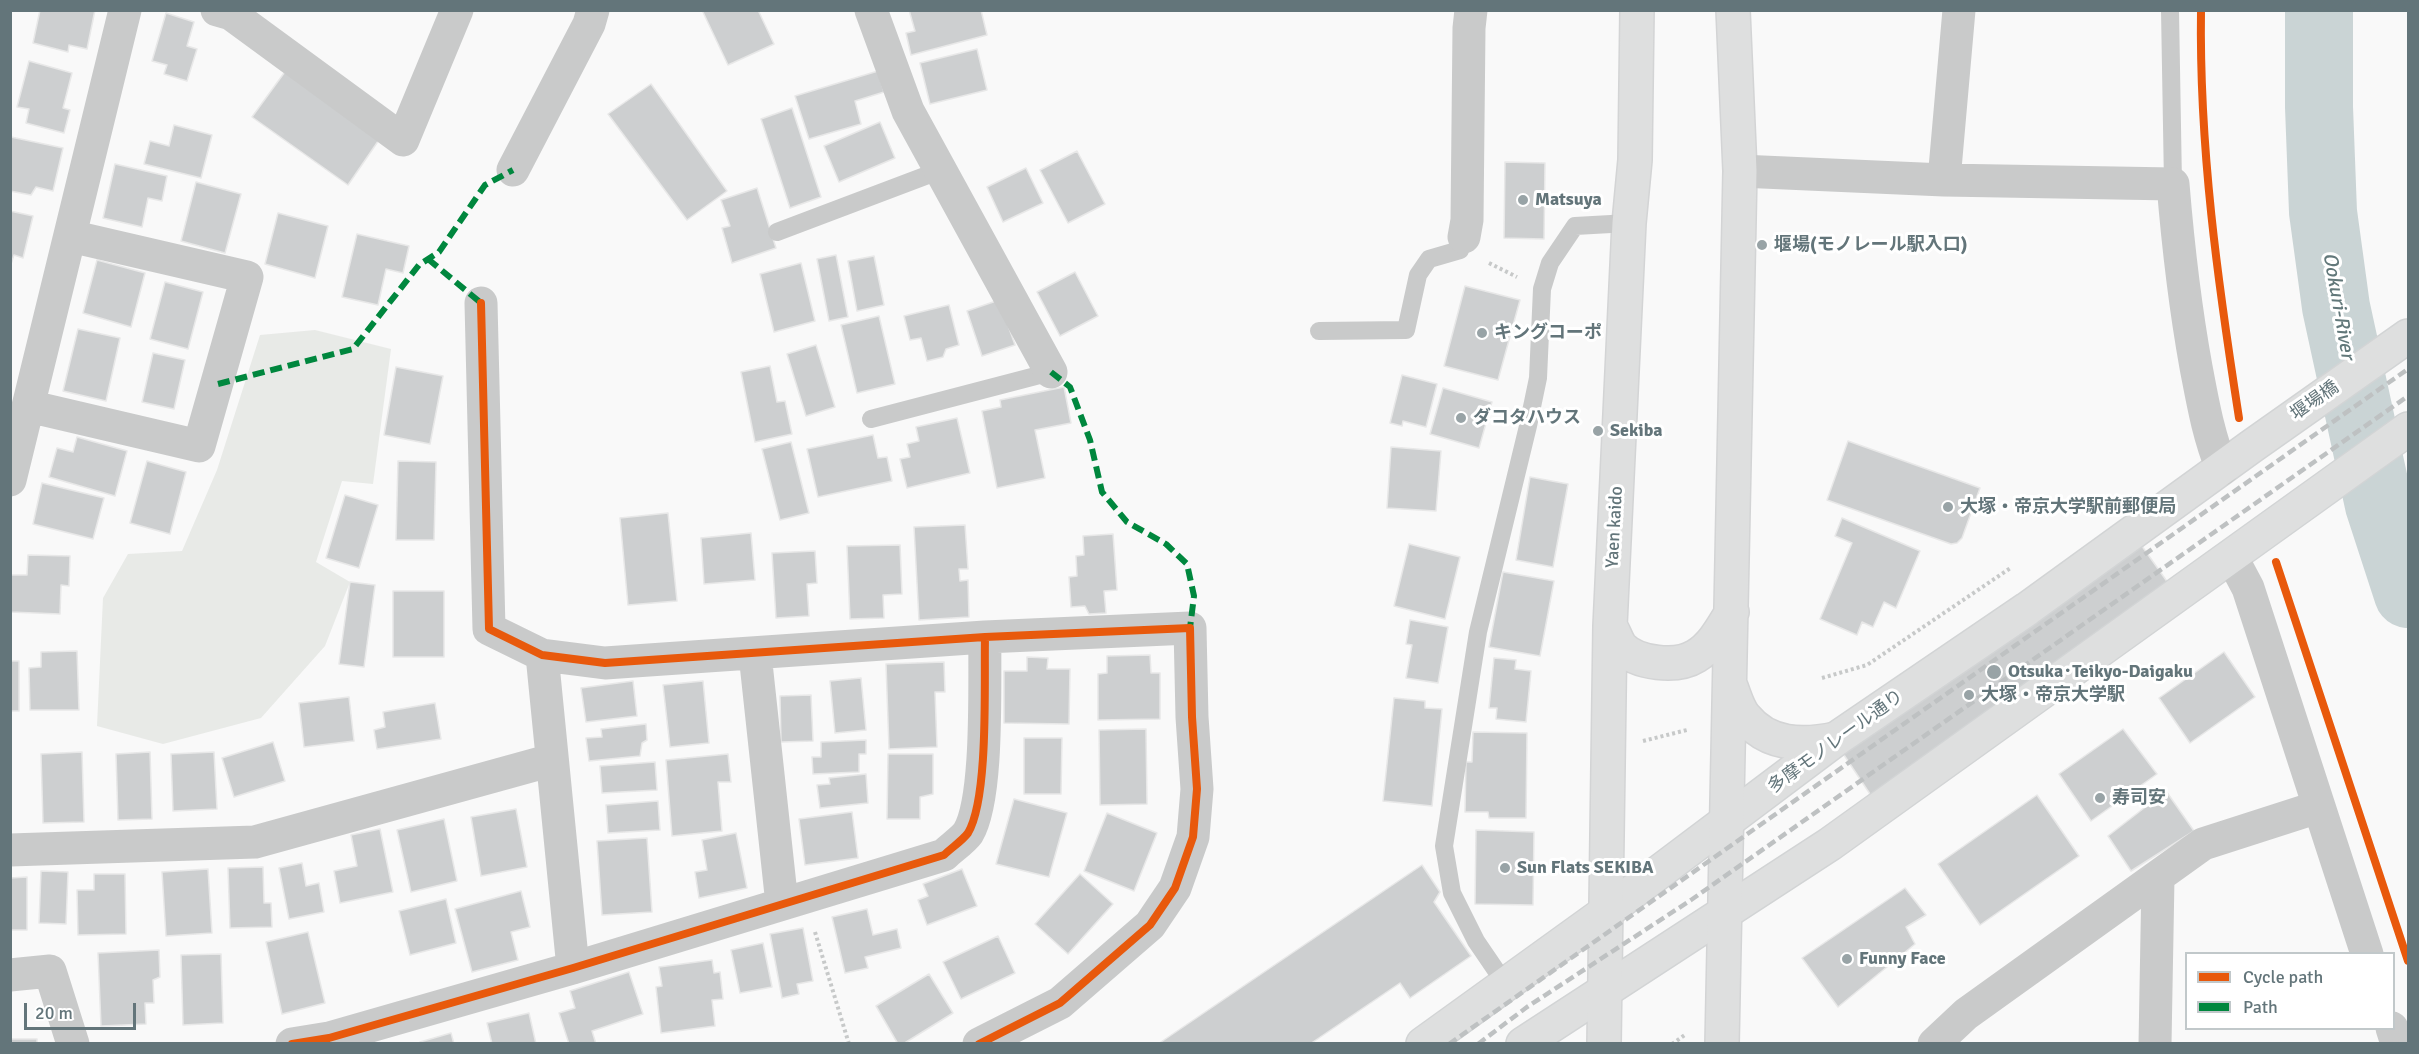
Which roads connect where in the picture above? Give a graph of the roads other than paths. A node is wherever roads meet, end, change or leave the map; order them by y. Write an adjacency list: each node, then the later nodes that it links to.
1 (125, 10): 18 (street)
2 (217, 10): 3 (street)
3 (457, 10)
4 (593, 10): 11 (street)
5 (871, 10): 12 (street)
6 (1471, 10): 19 (street)
7 (1637, 10): 16 (main road, Yaen kaido)
8 (1733, 10): 13 (main road)
9 (1959, 10): 14 (street)
10 (2170, 10): 15 (lane)
11 (513, 170)
12 (941, 170): 17 (lane); 23 (street)
13 (1740, 171): 14 (street); 31 (main road)
14 (1944, 180): 15 (street)
15 (2174, 184): 29 (street)
16 (1629, 223): 32 (main road, Yaen kaido); 49 (lane)
17 (777, 232)
18 (70, 236): 24 (street); 24 (street)
19 (1462, 243): 21 (lane)
20 (481, 303): 35 (street)
21 (1319, 331)
22 (2409, 336): 27 (main road, 堰場橋)
23 (1051, 372): 25 (lane)
24 (28, 406): 28 (street)
25 (871, 419)
26 (2409, 429): 30 (main road)
27 (2252, 446): 29 (main road, 多摩モノレール通り)
28 (12, 465)
29 (2222, 469): 37 (main road, 多摩モノレール通り)
30 (2231, 556): 39 (street); 45 (main road)
31 (1732, 612): 32 (main road); 36 (main road)
32 (1610, 626): 44 (main road, Yaen kaido)
33 (985, 637): 34 (street); 43 (street); 53 (street)
34 (755, 654): 35 (street); 43 (street)
35 (542, 655): 38 (street)
36 (1730, 686): 37 (main road); 40 (main road)
37 (1836, 739): 40 (main road, 多摩モノレール通り)
38 (552, 760): 41 (street); 47 (street)
39 (2318, 807): 42 (street); 46 (street)
40 (1727, 820): 44 (main road, 多摩モノレール通り); 45 (main road)
41 (10, 850)
42 (2158, 878): 58 (street); 59 (street)
43 (794, 901): 47 (street)
44 (1606, 912): 49 (main road, 多摩モノレール通り); 50 (main road, Yaen kaido)
45 (1725, 913): 50 (main road); 57 (main road)
46 (2366, 952)
47 (573, 968): 52 (street)
48 (10, 975): 51 (street)
49 (1506, 985): 54 (main road, 多摩モノレール通り)
50 (1605, 989): 55 (main road); 56 (main road, Yaen kaido)
51 (73, 1044)
52 (292, 1044)
53 (979, 1044)
54 (1423, 1044)
55 (1523, 1044)
56 (1604, 1044)
57 (1722, 1044)
58 (1934, 1044)
59 (2155, 1044)

